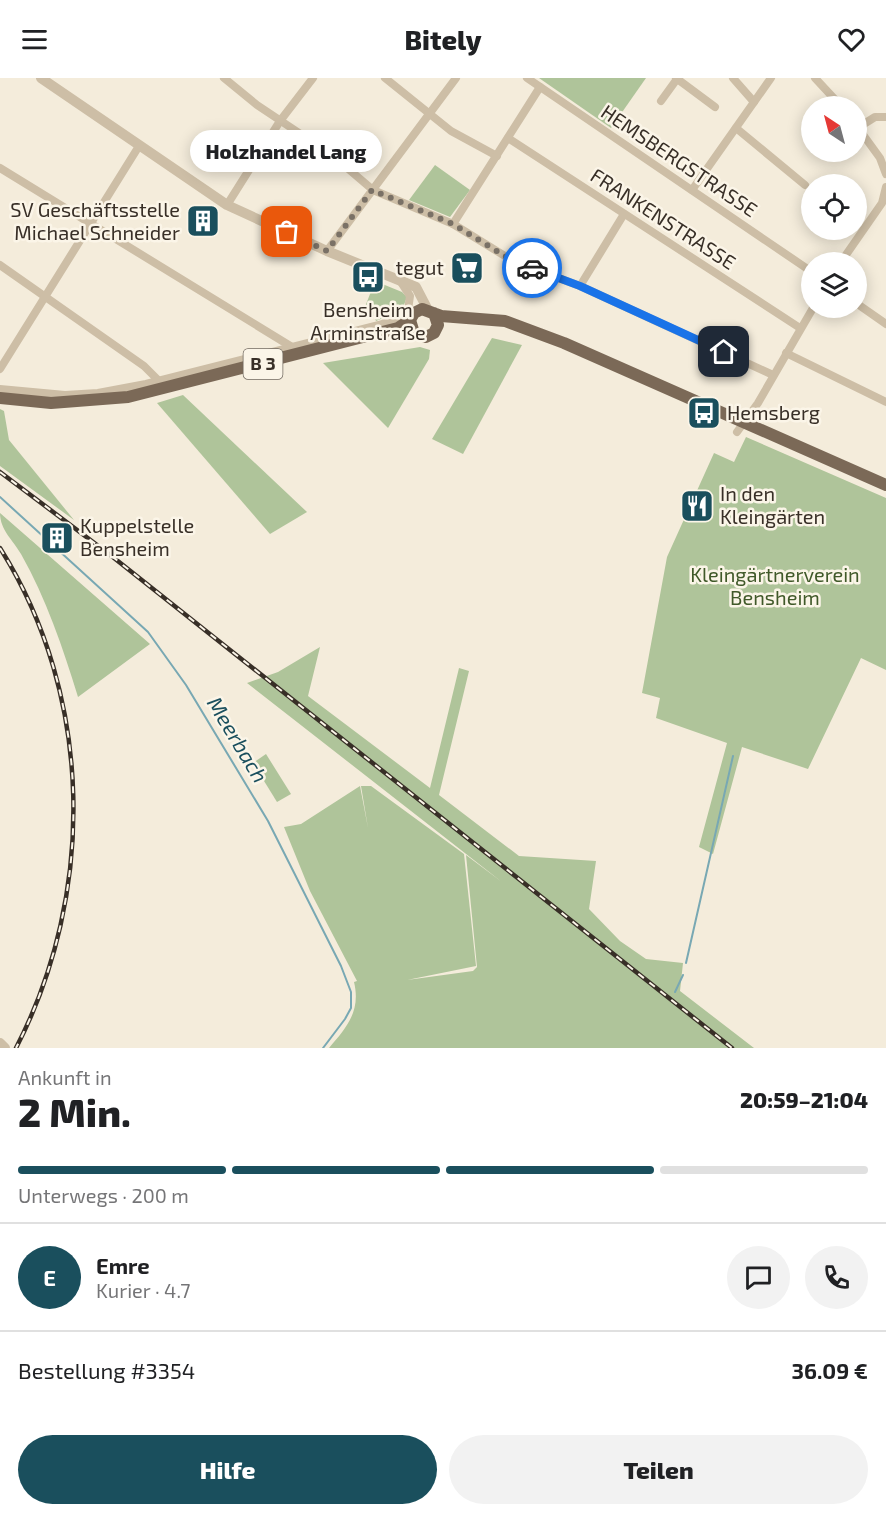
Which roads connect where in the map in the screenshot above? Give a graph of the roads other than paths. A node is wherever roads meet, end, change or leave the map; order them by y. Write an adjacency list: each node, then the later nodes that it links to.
1 (41, 78): 23 (street)
2 (224, 78): 18 (street)
3 (313, 78): 18 (street)
4 (385, 78): 16 (street)
5 (456, 78): 16 (street)
6 (527, 78): 11 (street, HEMSBERGSTRASSE)
7 (677, 78): 13 (street); 15 (street)
8 (733, 78): 14 (street)
9 (771, 78): 14 (street)
10 (815, 78): 12 (street)
11 (540, 87): 21 (street); 30 (street, HEMSBERGSTRASSE)
12 (832, 96)
13 (661, 101)
14 (754, 102): 20 (street)
15 (715, 107)
16 (428, 115): 24 (street); 29 (street)
17 (886, 117): 19 (street)
18 (280, 121): 29 (street); 32 (street)
19 (867, 121)
20 (736, 128): 27 (street); 30 (street)
21 (508, 138): 24 (street); 33 (street, FRANKENSTRASSE)
22 (867, 139): 26 (street)
23 (139, 146): 32 (street); 34 (street)
24 (497, 156): 35 (street)
25 (0, 168): 34 (street)
26 (886, 174)
27 (801, 182)
28 (886, 188): 31 (street)
29 (372, 190): 35 (street); 36 (street)
30 (692, 190): 38 (street, HEMSBERGSTRASSE)
31 (885, 200): 37 (street)
32 (227, 205): 36 (street)
33 (624, 214): 42 (street); 51 (street, FRANKENSTRASSE)
34 (90, 223): 43 (street); 52 (street)
35 (453, 224): 42 (street)
36 (327, 251): 40 (street)
37 (848, 252)
38 (801, 264)
39 (0, 265): 43 (street)
40 (398, 278): 41 (street); 52 (street)
41 (410, 284): 44 (street); 47 (street)
42 (580, 286): 55 (street)
43 (45, 296): 54 (street); 56 (street)
44 (431, 311): 47 (main road, B 3); 49 (main road); 50 (main road, B 3)
45 (867, 311): 48 (street)
46 (806, 318): 51 (street)
47 (408, 323): 49 (main road, B 3); 58 (main road, B 3)
48 (886, 324)
49 (438, 326): 50 (main road, B 3)
50 (520, 326): 60 (main road, B 3)
51 (800, 328): 53 (street)
52 (292, 346): 56 (street)
53 (786, 353): 55 (street); 59 (street)
54 (0, 369)
55 (773, 375): 60 (street)
56 (159, 381): 57 (street)
57 (0, 389)
58 (0, 398)
59 (886, 402)
60 (740, 427): 61 (main road, B 3)
61 (886, 485)
62 (0, 1043): 63 (street)
63 (5, 1048)

